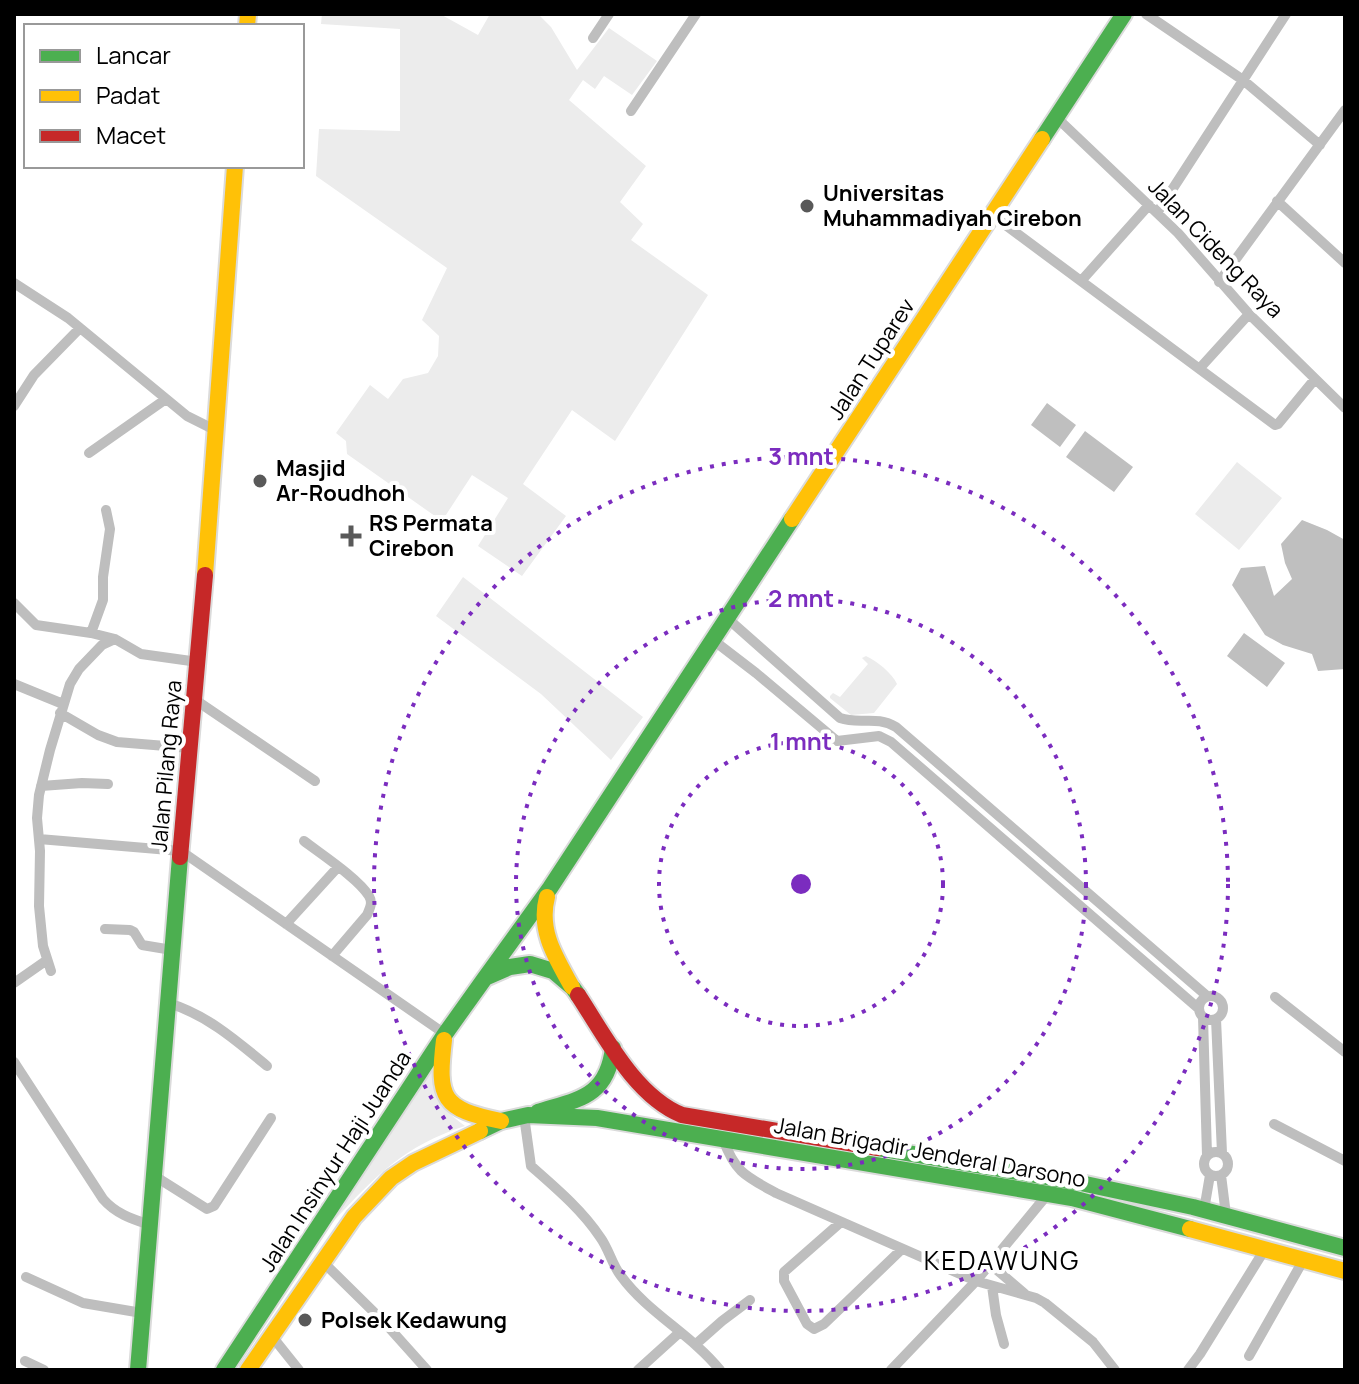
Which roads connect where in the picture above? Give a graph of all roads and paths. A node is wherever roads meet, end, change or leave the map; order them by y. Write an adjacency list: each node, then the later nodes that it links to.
1 (609, 14): 6 (street)
2 (696, 14): 9 (street)
3 (1124, 14): 10 (main road, Jalan Tuparev)
4 (1146, 14): 7 (street)
5 (1286, 14): 7 (street)
6 (593, 38)
7 (1243, 80): 11 (street); 14 (street)
8 (1345, 110): 11 (street)
9 (631, 111)
10 (1056, 117): 14 (street, Jalan Cideng Raya); 15 (main road, Jalan Tuparev)
11 (1320, 145): 13 (street)
12 (235, 168): 27 (main road, Jalan Pilang Raya)
13 (1277, 201): 16 (street); 18 (street)
14 (1153, 209): 17 (street); 18 (street, Jalan Cideng Raya)
15 (992, 215): 17 (street); 31 (main road, Jalan Tuparev)
16 (1345, 263)
17 (1082, 280): 22 (street)
18 (1219, 282): 20 (street, Jalan Cideng Raya)
19 (14, 283): 21 (street)
20 (1249, 314): 22 (street); 23 (street, Jalan Cideng Raya)
21 (80, 328): 24 (street); 25 (street)
22 (1200, 368): 23 (street)
23 (1315, 379): 26 (street, Jalan Cideng Raya)
24 (166, 399): 27 (street); 28 (street)
25 (14, 406)
26 (1345, 408)
27 (215, 430): 35 (main road, Jalan Pilang Raya)
28 (89, 453)
29 (106, 510): 32 (street)
30 (14, 603): 32 (street)
31 (727, 618): 34 (main road, Jalan Tuparev); 43 (street)
32 (91, 633): 33 (street)
33 (115, 639): 35 (street); 38 (street)
34 (713, 640): 44 (street); 51 (main road, Jalan Tuparev)
35 (198, 662): 37 (main road, Jalan Pilang Raya)
36 (14, 684): 38 (street)
37 (194, 699): 39 (main road, Jalan Pilang Raya); 40 (street)
38 (62, 709): 39 (street); 42 (street)
39 (190, 748): 49 (main road, Jalan Pilang Raya)
40 (315, 781)
41 (108, 784): 42 (street)
42 (41, 786): 47 (street)
43 (975, 795): 44 (street); 45 (street)
44 (965, 806): 46 (street)
45 (990, 808): 46 (street); 59 (street)
46 (980, 819): 62 (street)
47 (39, 839): 49 (street); 57 (street)
48 (304, 841): 50 (street)
49 (181, 851): 52 (street); 54 (main road, Jalan Pilang Raya)
50 (338, 867): 52 (street); 55 (street)
51 (550, 888): 56 (main road, Jalan Tuparev); 58 (main road, Jalan Brigadir Jenderal Darsono)
52 (286, 924): 55 (street)
53 (105, 929): 54 (street)
54 (172, 950): 61 (main road, Jalan Pilang Raya)
55 (332, 956): 64 (street)
56 (485, 978): 58 (main road); 64 (main road, Jalan Insinyur Haji Juanda)
57 (14, 983)
58 (573, 988): 65 (main road, Jalan Brigadir Jenderal Darsono)
59 (1207, 996): 62 (street); 63 (street)
60 (1275, 997): 66 (street)
61 (168, 1003): 68 (street); 80 (main road, Jalan Pilang Raya)
62 (1200, 1013): 63 (street); 76 (street)
63 (1216, 1019): 75 (street)
64 (445, 1034): 71 (main road); 111 (main road, Jalan Insinyur Haji Juanda)
65 (613, 1048): 69 (main road); 74 (main road, Jalan Brigadir Jenderal Darsono)
66 (1345, 1052)
67 (14, 1062): 88 (street)
68 (267, 1066)
69 (526, 1116): 71 (main road, Jalan Brigadir Jenderal Darsono); 73 (main road, Jalan Brigadir Jenderal Darsono); 102 (street)
70 (271, 1118): 80 (street)
71 (501, 1121): 93 (main road, Jalan Insinyur Haji Juanda)
72 (1274, 1124): 79 (street)
73 (723, 1139): 77 (main road, Jalan Brigadir Jenderal Darsono); 87 (street)
74 (830, 1140): 77 (main road); 78 (main road, Jalan Brigadir Jenderal Darsono)
75 (1222, 1153): 76 (street); 81 (street)
76 (1207, 1155): 81 (street)
77 (828, 1158): 82 (main road, Jalan Brigadir Jenderal Darsono)
78 (940, 1158): 82 (main road); 83 (main road, Jalan Brigadir Jenderal Darsono)
79 (1345, 1161)
80 (153, 1175): 88 (main road, Jalan Pilang Raya)
81 (1216, 1175): 85 (street); 86 (street)
82 (937, 1176): 84 (main road, Jalan Brigadir Jenderal Darsono)
83 (1074, 1190): 84 (main road, Jalan Brigadir Jenderal Darsono); 85 (main road, Jalan Brigadir Jenderal Darsono); 91 (main road, Jalan Brigadir Jenderal Darsono)
84 (1047, 1195): 94 (street)
85 (1204, 1210): 86 (main road, Jalan Brigadir Jenderal Darsono)
86 (1226, 1215): 89 (main road, Jalan Brigadir Jenderal Darsono)
87 (841, 1222): 90 (street); 90 (street)
88 (150, 1225): 101 (main road, Jalan Pilang Raya)
89 (1345, 1248)
90 (902, 1249): 97 (street)
91 (1265, 1249): 92 (main road, Jalan Brigadir Jenderal Darsono); 118 (street)
92 (1304, 1259): 95 (main road, Jalan Brigadir Jenderal Darsono); 106 (street)
93 (322, 1261): 103 (main road, Jalan Insinyur Haji Juanda); 114 (street)
94 (990, 1264): 97 (street); 99 (street)
95 (1345, 1271)
96 (26, 1277): 101 (street)
97 (976, 1281): 98 (street); 117 (street)
98 (992, 1286): 99 (street); 105 (street)
99 (1026, 1295): 108 (street)
100 (750, 1300): 104 (street)
101 (142, 1313): 110 (main road, Jalan Pilang Raya)
102 (680, 1332): 104 (street); 115 (street)
103 (271, 1335): 112 (main road, Jalan Insinyur Haji Juanda); 113 (street)
104 (696, 1344): 116 (street)
105 (1004, 1344)
106 (1249, 1356)
107 (25, 1361): 109 (street)
108 (1108, 1367)
109 (44, 1370)
110 (138, 1370)
111 (224, 1370)
112 (248, 1370)
113 (299, 1370)
114 (427, 1370)
115 (638, 1370)
116 (720, 1370)
117 (891, 1370)
118 (1188, 1370)

